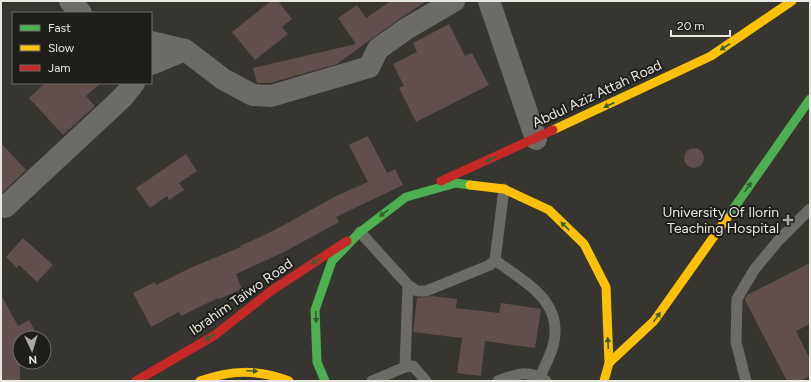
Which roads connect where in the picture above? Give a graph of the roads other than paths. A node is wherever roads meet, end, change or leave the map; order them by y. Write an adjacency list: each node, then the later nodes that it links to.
1 (70, 1): 5 (street)
2 (454, 1): 7 (street)
3 (489, 1): 11 (street)
4 (792, 1): 11 (main road, Abdul Aziz Attah Road, one-way to 11)
5 (80, 12)
6 (152, 42): 7 (street)
7 (185, 50): 8 (street)
8 (152, 64)
9 (133, 84): 14 (street)
10 (810, 99): 19 (main road, one-way to 10)
11 (536, 138): 13 (main road, Abdul Aziz Attah Road, one-way to 13)
12 (504, 189): 13 (main road); 17 (lane); 19 (main road, one-way to 12)
13 (406, 197): 16 (main road, one-way to 16)
14 (6, 207)
15 (810, 208): 30 (lane)
16 (360, 232): 18 (lane); 22 (main road, Ibrahim Taiwo Road, one-way to 22); 25 (main road, one-way to 25)
17 (495, 260): 18 (lane); 21 (lane)
18 (408, 285): 20 (lane)
19 (609, 363): 29 (main road)
20 (405, 367): 26 (lane); 27 (lane)
21 (543, 379): 28 (lane)
22 (136, 381)
23 (200, 381): 24 (main road, one-way to 24)
24 (289, 381)
25 (325, 381)
26 (372, 381)
27 (426, 381)
28 (498, 381)
29 (604, 381)
30 (746, 381)

